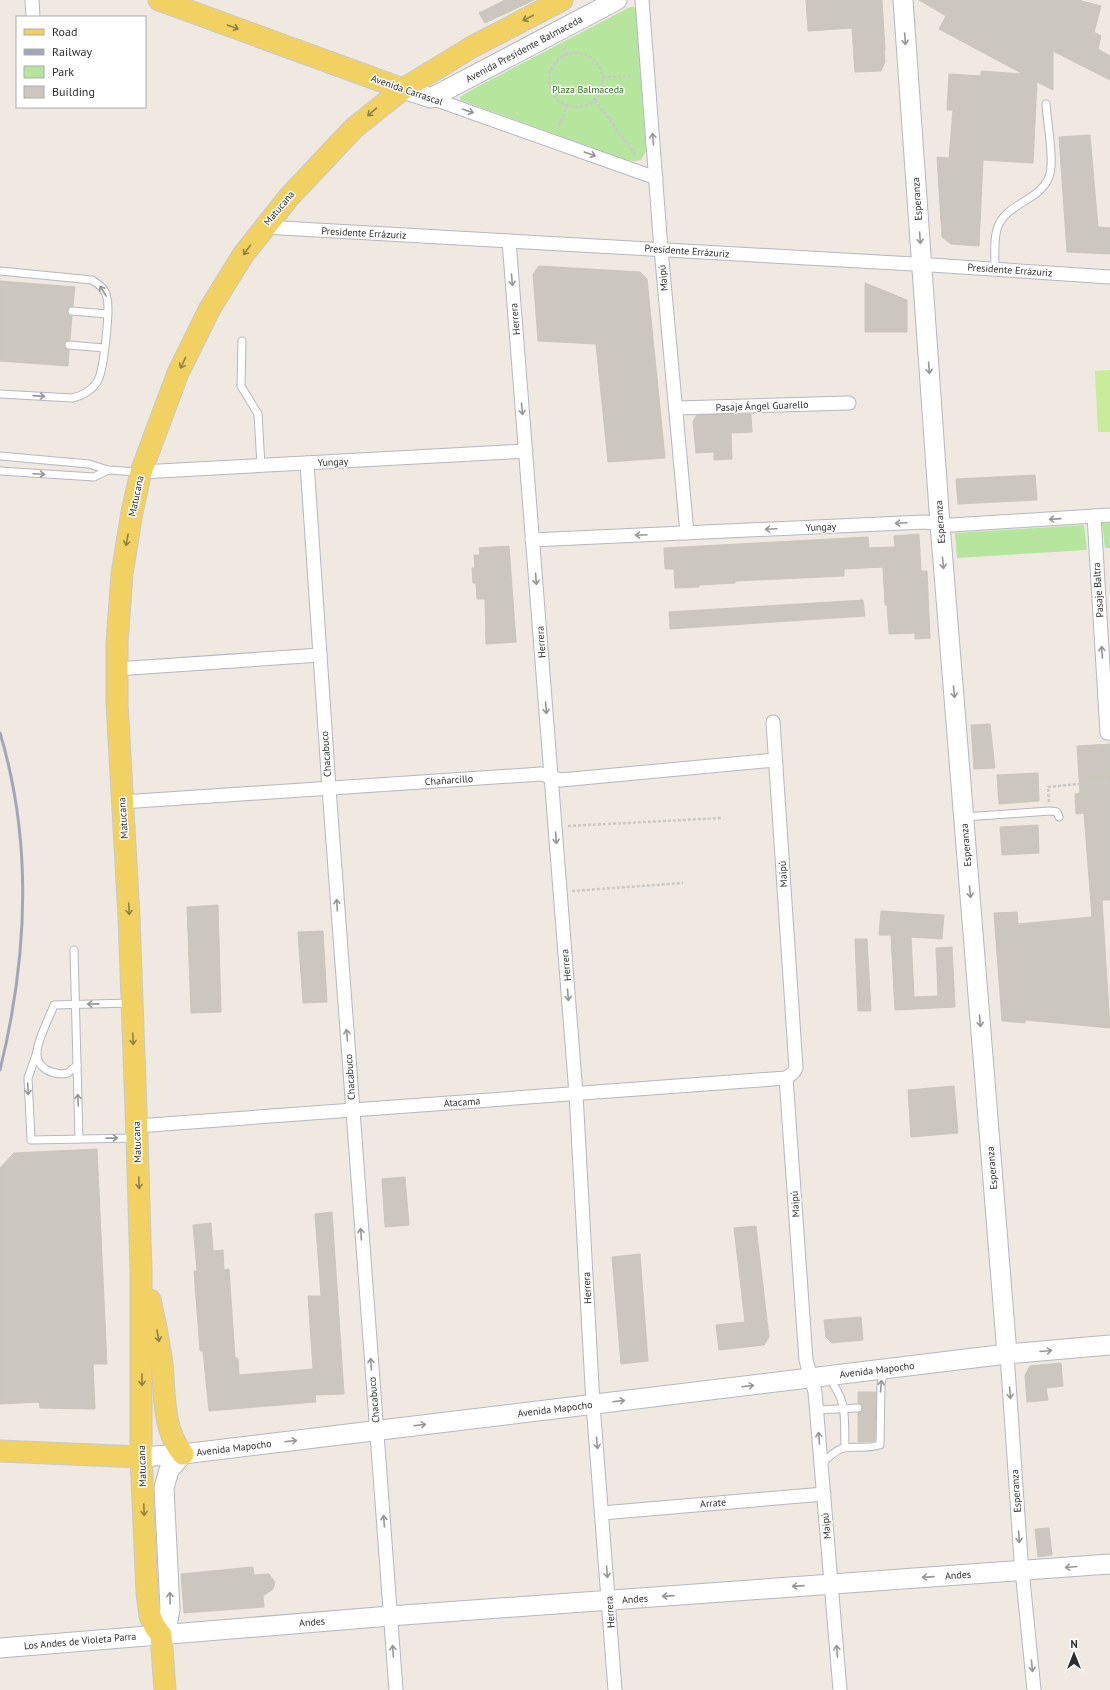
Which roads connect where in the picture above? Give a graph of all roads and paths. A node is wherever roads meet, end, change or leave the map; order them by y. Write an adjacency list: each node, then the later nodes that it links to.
1 (32, 0): 7 (street)
2 (159, 0): 12 (main road, Avenida Carrascal, one-way to 12)
3 (562, 0): 12 (main road, one-way to 12)
4 (617, 0): 13 (main road, Avenida Presidente Balmaceda)
5 (642, 0): 19 (street, Maipú, one-way to 5)
6 (903, 0): 23 (main road, Esperanza, one-way to 23)
7 (33, 16)
8 (564, 48): 9 (path)
9 (567, 55): 11 (path); 16 (path)
10 (632, 76): 11 (path)
11 (603, 77): 14 (path)
12 (402, 88): 13 (main road, Avenida Carrascal); 20 (main road, Matucana, one-way to 20)
13 (431, 98): 19 (street, Avenida Carrascal, one-way to 19)
14 (595, 100): 16 (path); 18 (path)
15 (1046, 104): 24 (lane)
16 (567, 106): 17 (path)
17 (559, 126)
18 (635, 154)
19 (656, 178): 22 (street, Maipú)
20 (264, 227): 21 (street, Presidente Errázuriz); 41 (main road, Matucana, one-way to 41)
21 (509, 241): 22 (street, Presidente Errázuriz); 35 (street, Herrera, one-way to 35)
22 (661, 249): 23 (street, Presidente Errázuriz); 34 (street, Maipú)
23 (922, 265): 24 (street, Presidente Errázuriz); 44 (main road, Esperanza, one-way to 44)
24 (995, 269): 26 (street, Presidente Errázuriz)
25 (0, 271): 28 (lane, one-way to 25)
26 (1110, 277)
27 (72, 311): 28 (lane)
28 (107, 314): 31 (lane)
29 (242, 341): 38 (lane)
30 (69, 345): 31 (lane)
31 (104, 348): 32 (lane, one-way to 31)
32 (0, 394)
33 (849, 403): 34 (street, Pasaje Ángel Guarello)
34 (676, 408): 45 (street, Maipú)
35 (526, 451): 37 (street, Yungay); 46 (street, Herrera)
36 (0, 456): 39 (lane)
37 (307, 463): 38 (street, Yungay); 47 (street, Chacabuco)
38 (261, 466): 41 (street, Yungay)
39 (108, 470): 40 (lane, one-way to 39); 41 (lane)
40 (0, 471)
41 (141, 472): 48 (main road, Matucana, one-way to 48)
42 (1110, 515): 43 (street, Yungay)
43 (1094, 516): 44 (street, Yungay, one-way to 44); 50 (street, Pasaje Baltra, one-way to 43)
44 (940, 524): 45 (street, Yungay, one-way to 45); 59 (main road, Esperanza, one-way to 59)
45 (687, 533): 46 (street, Yungay, one-way to 46)
46 (532, 540): 52 (street, Herrera, one-way to 52)
47 (320, 655): 48 (street); 54 (street, Chacabuco)
48 (116, 669): 55 (main road, Matucana)
49 (773, 722): 51 (street, Maipú)
50 (1110, 733)
51 (775, 760): 52 (street, Chañarcillo); 68 (street, Maipú)
52 (551, 777): 54 (street, Chañarcillo); 69 (street, Herrera, one-way to 69)
53 (1110, 781): 56 (path)
54 (329, 788): 55 (street, Chañarcillo); 70 (street, Chacabuco, one-way to 54)
55 (122, 802): 64 (main road, Matucana, one-way to 64)
56 (1050, 811): 57 (lane); 59 (lane)
57 (1059, 817)
58 (722, 818): 60 (path)
59 (964, 818): 75 (main road, Esperanza, one-way to 75)
60 (578, 826)
61 (684, 883): 62 (path)
62 (583, 891)
63 (74, 950): 65 (lane)
64 (132, 1003): 65 (lane, one-way to 65); 71 (main road, Matucana, one-way to 71)
65 (76, 1005): 66 (lane); 67 (lane)
66 (37, 1052): 67 (lane); 72 (lane, one-way to 72)
67 (77, 1065): 72 (lane, one-way to 67)
68 (786, 1078): 69 (street, Atacama); 77 (street, Maipú)
69 (576, 1094): 70 (street, Atacama); 78 (street, Herrera)
70 (352, 1111): 71 (street, Atacama); 82 (street, Chacabuco, one-way to 70)
71 (137, 1132): 72 (lane, one-way to 71); 73 (main road, Matucana, one-way to 73)
72 (79, 1139)
73 (141, 1271): 85 (main road, one-way to 85); 86 (main road, Matucana, one-way to 86)
74 (1110, 1345): 75 (main road, Avenida Mapocho, one-way to 74)
75 (1007, 1354): 76 (main road, Avenida Mapocho); 91 (street, Esperanza, one-way to 91)
76 (890, 1368): 77 (main road, Avenida Mapocho); 83 (lane, one-way to 76)
77 (819, 1377): 78 (main road, Avenida Mapocho, one-way to 77); 80 (lane); 81 (street, Maipú)
78 (593, 1404): 82 (main road, Avenida Mapocho, one-way to 78); 89 (street, Herrera, one-way to 89)
79 (858, 1408): 80 (lane)
80 (844, 1409): 81 (lane); 83 (lane)
81 (816, 1410): 87 (street, Maipú, one-way to 81)
82 (377, 1430): 85 (main road, Avenida Mapocho, one-way to 82); 94 (street, Chacabuco, one-way to 82)
83 (844, 1446): 87 (lane)
84 (0, 1451): 86 (main road, Avenida Mapocho)
85 (183, 1454): 86 (main road, Avenida Mapocho); 95 (main road, Matucana, one-way to 85)
86 (141, 1457): 95 (main road, Matucana, one-way to 95)
87 (821, 1465): 88 (street, Maipú)
88 (824, 1494): 89 (street, Arrate); 92 (street, Maipú)
89 (602, 1513): 93 (street, Herrera, one-way to 93)
90 (1110, 1564): 91 (main road, Andes, one-way to 91)
91 (1022, 1571): 92 (main road, Andes, one-way to 92); 101 (street, Esperanza, one-way to 101)
92 (831, 1584): 93 (main road, Andes, one-way to 93); 100 (street, Maipú, one-way to 92)
93 (609, 1601): 94 (main road, Andes); 99 (street, Herrera)
94 (390, 1616): 95 (main road, Andes); 98 (street, Chacabuco, one-way to 94)
95 (161, 1635): 96 (main road, Los Andes de Violeta Parra); 97 (main road, Matucana)
96 (0, 1648)
97 (165, 1690)
98 (396, 1690)
99 (615, 1690)
100 (840, 1690)
101 (1034, 1690)

